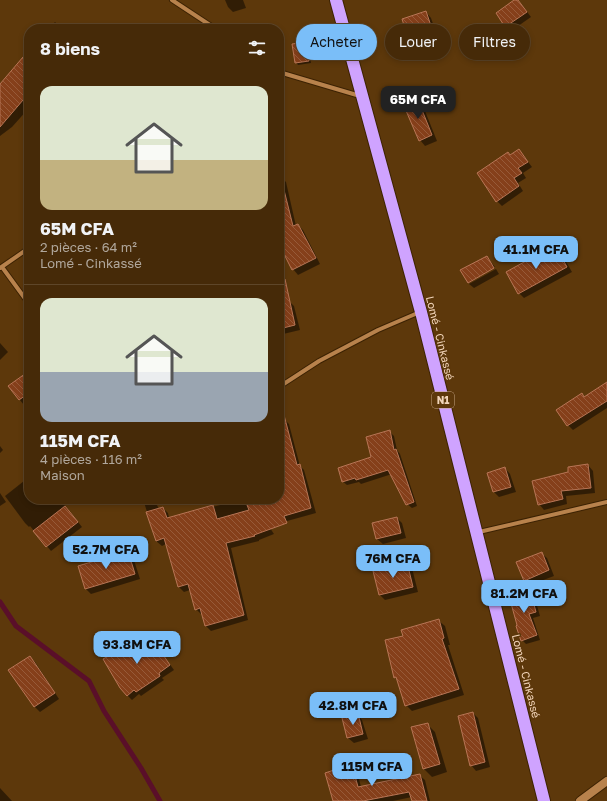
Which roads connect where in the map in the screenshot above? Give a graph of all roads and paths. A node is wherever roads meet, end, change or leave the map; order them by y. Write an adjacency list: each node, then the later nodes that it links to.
1 (172, 0): 3 (street)
2 (336, 0): 5 (highway, Lomé - Cinkassé / N1)
3 (208, 24)
4 (284, 73): 5 (street)
5 (362, 97): 9 (highway, Lomé - Cinkassé / N1)
6 (24, 252): 7 (street)
7 (1, 268): 8 (street)
8 (24, 298)
9 (421, 312): 10 (street); 12 (highway, Lomé - Cinkassé / N1)
10 (284, 384)
11 (607, 502): 12 (street)
12 (476, 533): 14 (highway, Lomé - Cinkassé / N1)
13 (607, 781): 15 (street)
14 (544, 801)
15 (580, 801)

